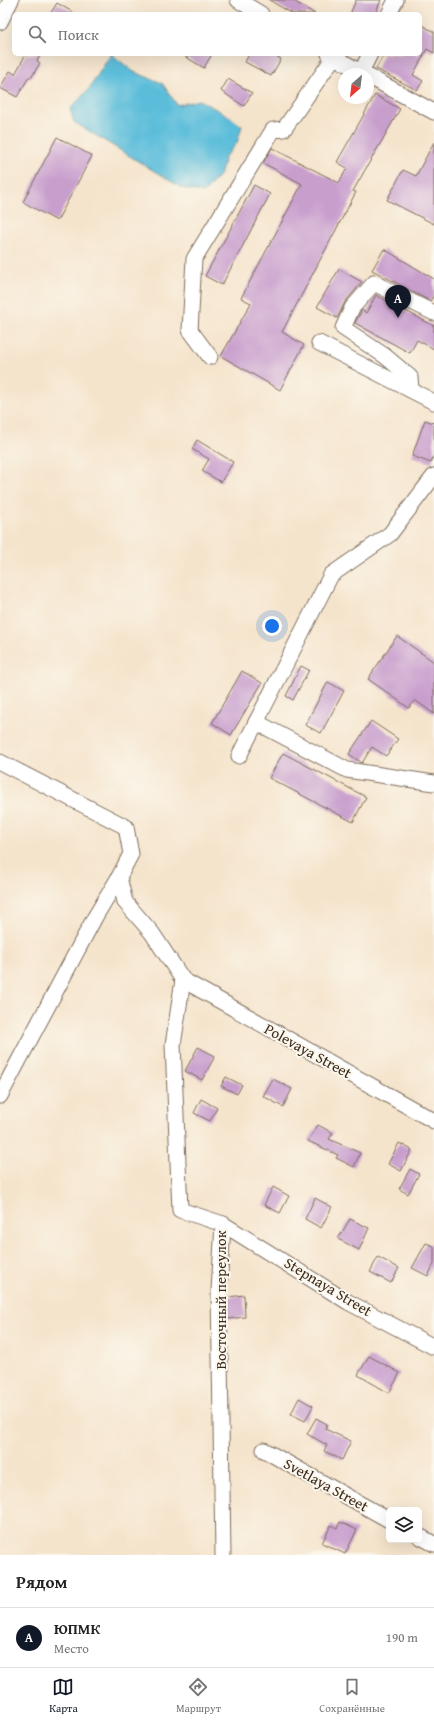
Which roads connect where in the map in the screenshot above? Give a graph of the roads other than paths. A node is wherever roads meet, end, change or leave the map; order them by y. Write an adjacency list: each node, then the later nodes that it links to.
1 (11, 0): 6 (street)
2 (238, 0): 4 (street)
3 (396, 0): 5 (street)
4 (258, 12)
5 (390, 12)
6 (0, 22)
7 (330, 56): 16 (street)
8 (333, 56): 10 (street)
9 (369, 56): 11 (street)
10 (354, 68)
11 (366, 68)
12 (374, 79): 13 (street)
13 (434, 112)
14 (433, 317): 17 (street)
15 (319, 343): 17 (street)
16 (210, 357)
17 (411, 390): 18 (street)
18 (434, 402)
19 (434, 476): 20 (street)
20 (256, 722): 21 (street); 23 (street)
21 (239, 756)
22 (0, 762): 24 (street)
23 (434, 783)
24 (119, 877): 25 (street); 26 (street)
25 (183, 980): 27 (street, Polevaya Street); 28 (street, Восточный переулок)
26 (0, 1096)
27 (434, 1121)
28 (223, 1224): 29 (street, Stepnaya Street); 34 (street, Восточный переулок)
29 (434, 1347)
30 (264, 1450): 31 (street, Svetlaya Street)
31 (386, 1518)
32 (422, 1538): 33 (street)
33 (434, 1544)
34 (223, 1555)

